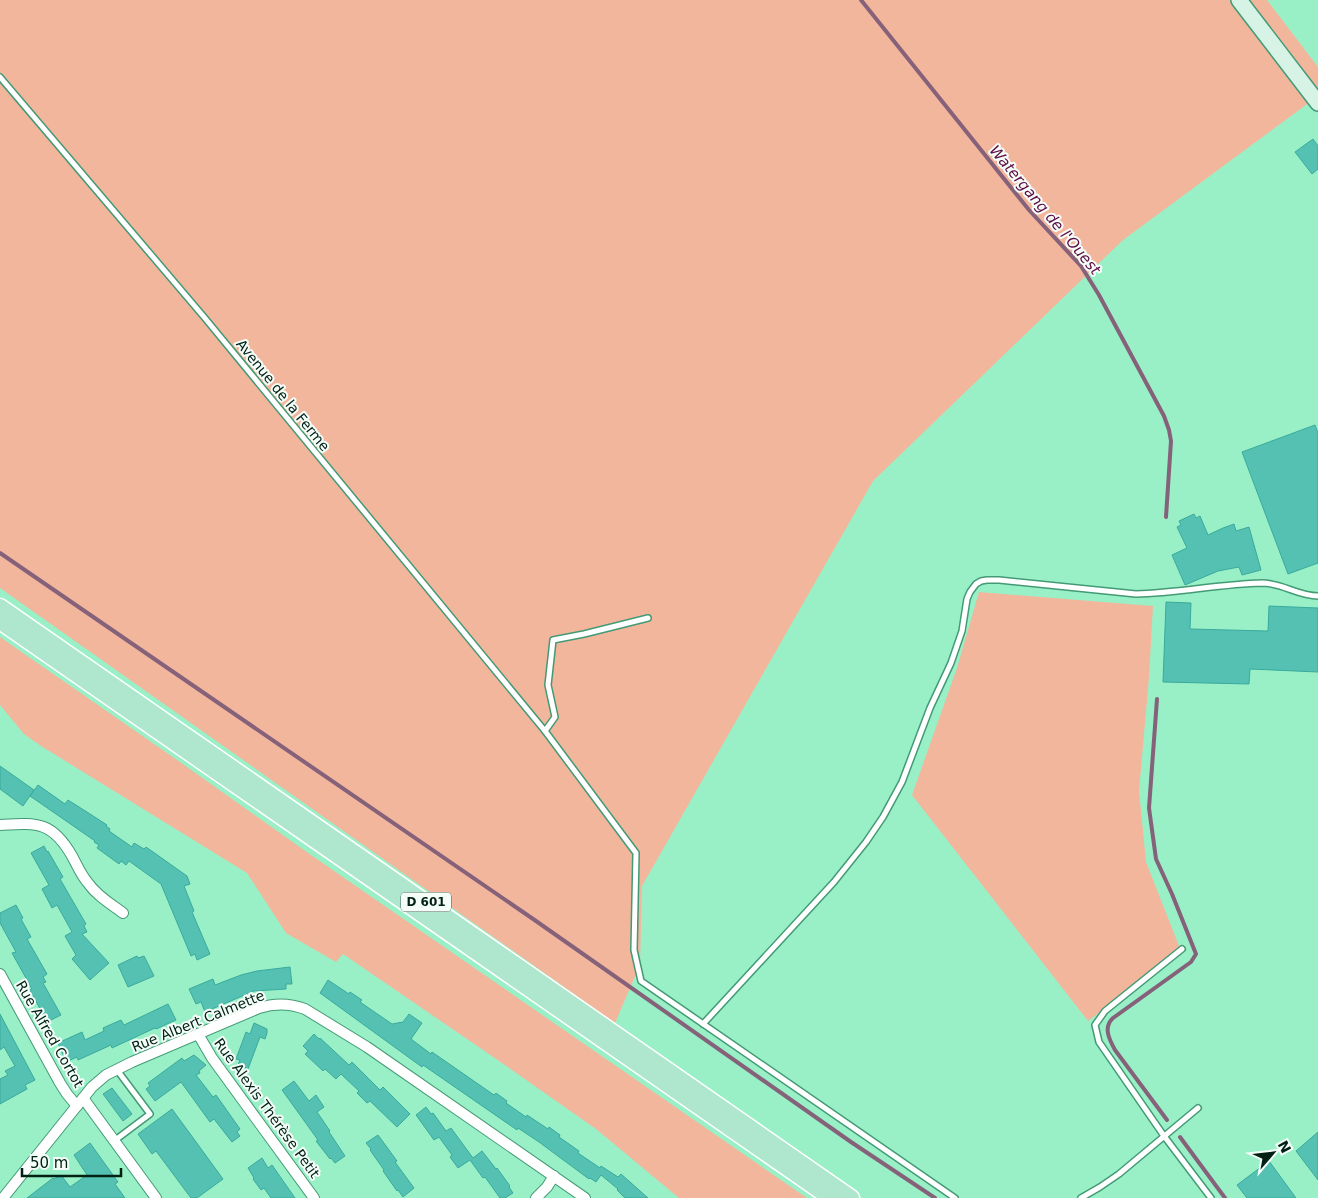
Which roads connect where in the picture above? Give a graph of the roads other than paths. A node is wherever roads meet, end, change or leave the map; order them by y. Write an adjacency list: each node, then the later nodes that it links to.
1 (1239, 0): 3 (main road)
2 (0, 77): 8 (lane, Avenue de la Ferme)
3 (1318, 103)
4 (1318, 596): 13 (lane)
5 (0, 607): 27 (main road, D 601)
6 (648, 618): 8 (lane)
7 (0, 621): 26 (main road, D 601)
8 (545, 731): 13 (lane, Avenue de la Ferme)
9 (0, 825): 10 (street)
10 (123, 913)
11 (1182, 949): 18 (lane)
12 (0, 974): 16 (street, Rue Alfred Cortot)
13 (703, 1024): 28 (lane, Avenue de la Ferme)
14 (198, 1034): 15 (street, Rue Albert Calmette); 20 (street, Rue Albert Calmette); 23 (street, Rue Alexis Thérèse Petit)
15 (117, 1069): 16 (street, Rue Albert Calmette); 19 (lane)
16 (80, 1102): 19 (street, Rue Alfred Cortot); 21 (street, Rue Albert Calmette)
17 (1198, 1108): 18 (lane)
18 (1164, 1136): 29 (lane); 30 (lane)
19 (114, 1141): 22 (street, Rue Alfred Cortot)
20 (554, 1176): 24 (street); 25 (street, Rue Albert Calmette)
21 (3, 1198)
22 (156, 1198)
23 (314, 1198)
24 (536, 1198)
25 (585, 1198)
26 (831, 1198)
27 (851, 1198)
28 (955, 1198)
29 (1081, 1198)
30 (1211, 1198)

